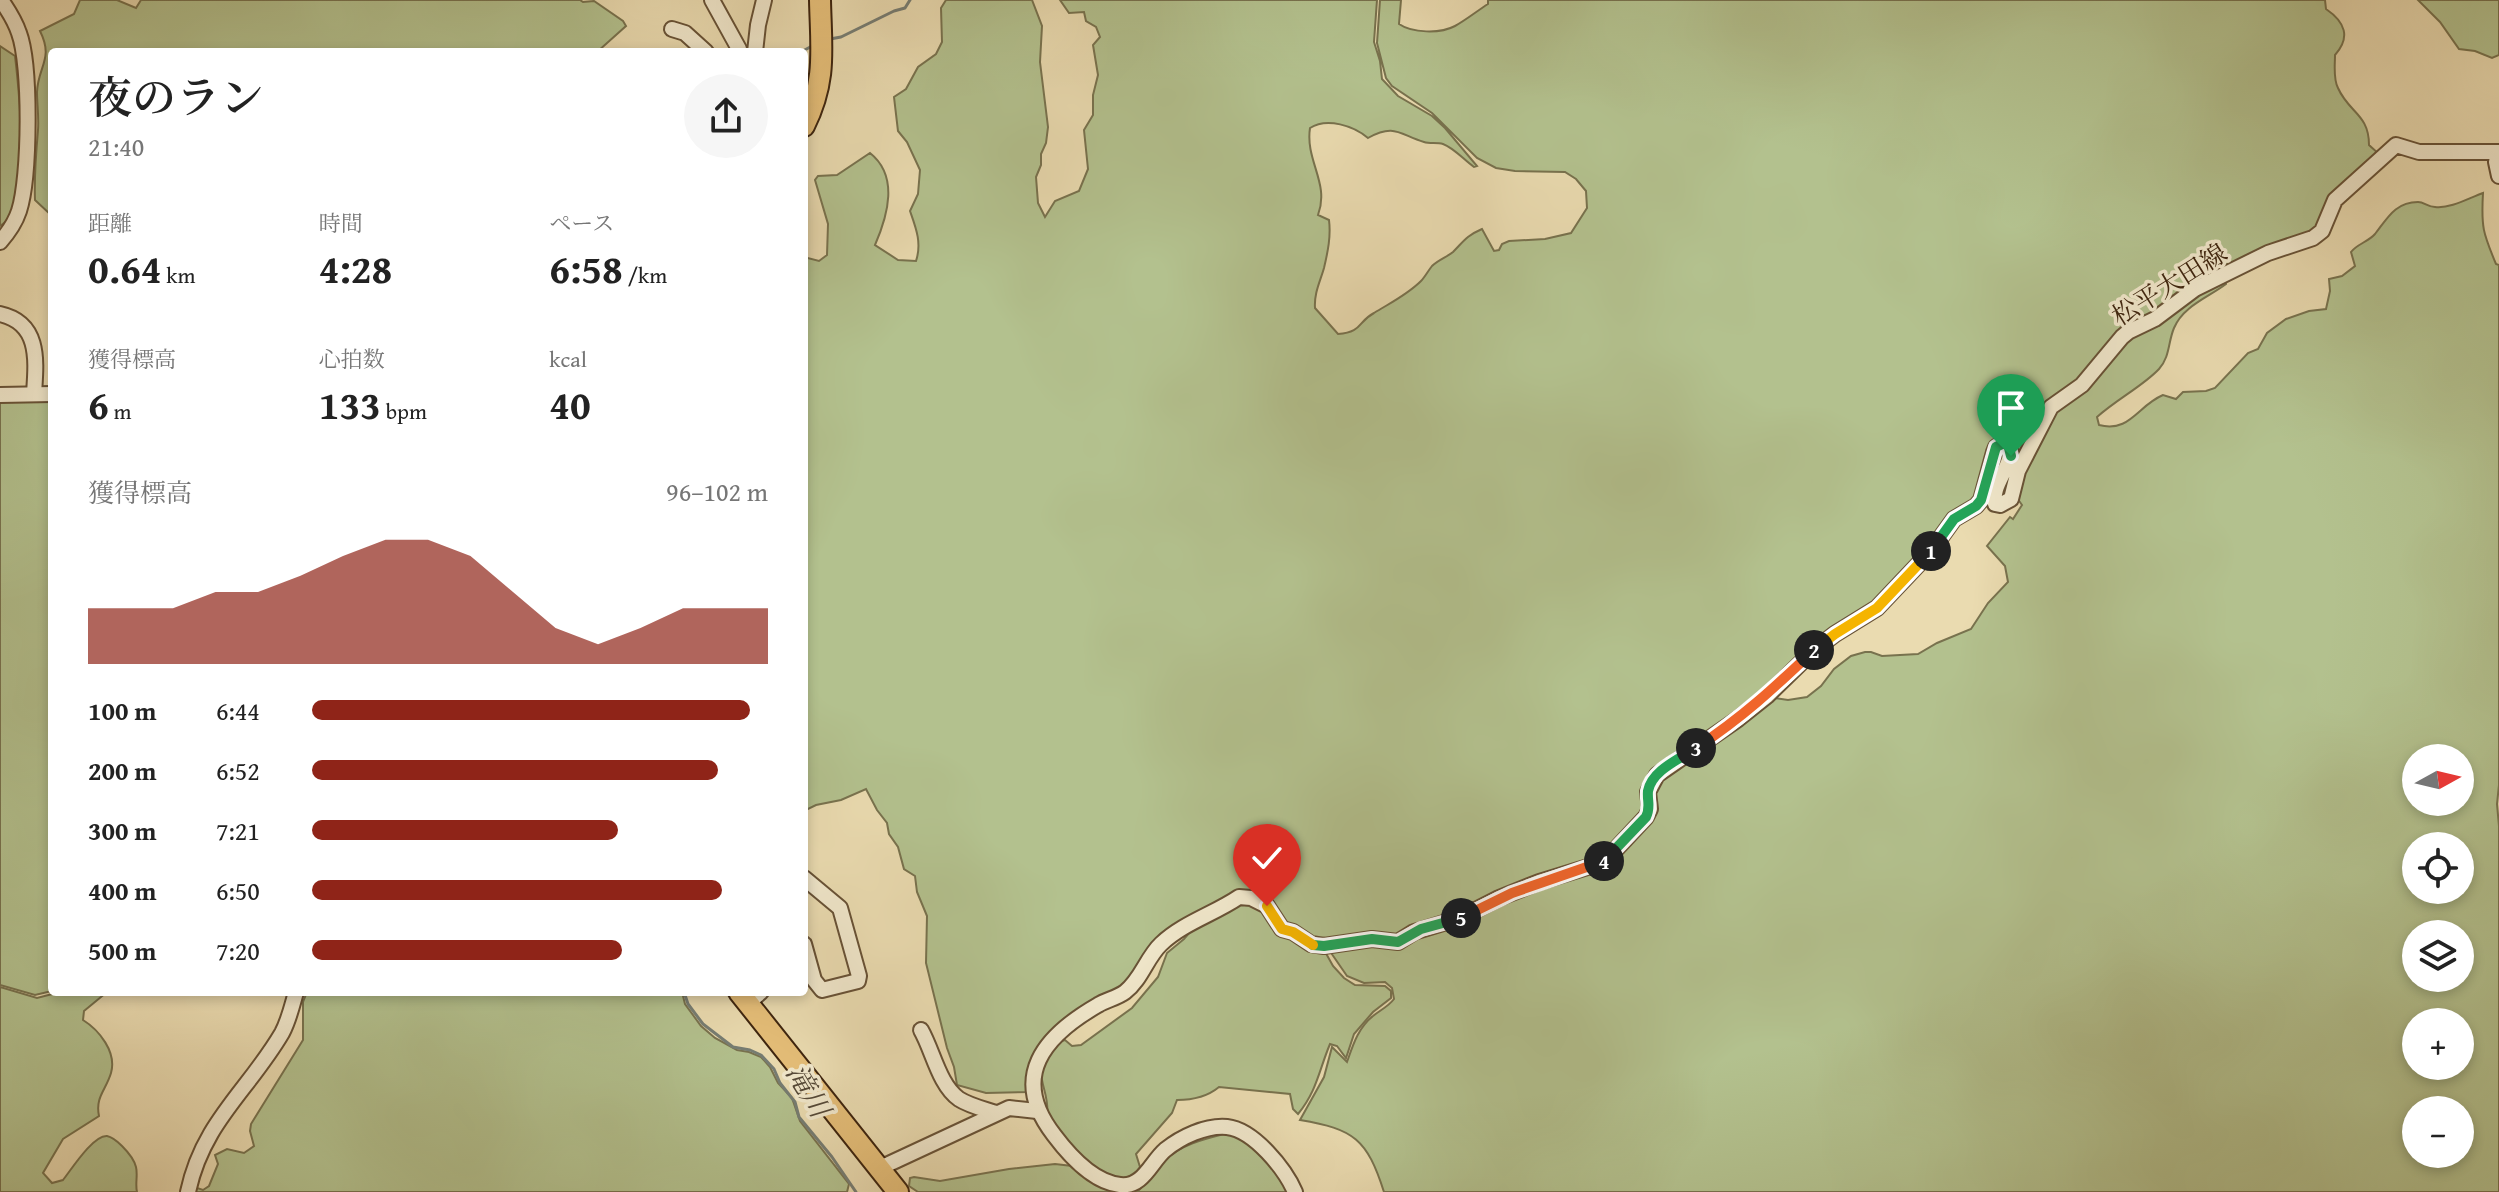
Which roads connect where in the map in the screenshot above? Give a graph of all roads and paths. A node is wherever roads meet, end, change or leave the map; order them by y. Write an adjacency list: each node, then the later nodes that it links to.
1 (1, 0): 14 (street)
2 (712, 0): 8 (street)
3 (764, 0): 5 (street)
4 (820, 0): 11 (highway)
5 (758, 25): 9 (street); 10 (street)
6 (672, 29): 7 (street)
7 (702, 48)
8 (736, 48)
9 (739, 48)
10 (755, 48)
11 (808, 117)
12 (2499, 152): 13 (street); 24 (street, 松平大田線)
13 (2499, 176)
14 (0, 242)
15 (0, 314): 16 (street)
16 (34, 394): 17 (street); 18 (street)
17 (48, 394)
18 (0, 395)
19 (808, 881): 20 (street)
20 (808, 958)
21 (295, 996): 27 (street)
22 (749, 996): 26 (highway)
23 (921, 1030): 25 (street)
24 (1037, 1111): 25 (street); 29 (street)
25 (996, 1113): 26 (street)
26 (880, 1168): 28 (highway)
27 (188, 1192)
28 (898, 1192)
29 (1295, 1192)

